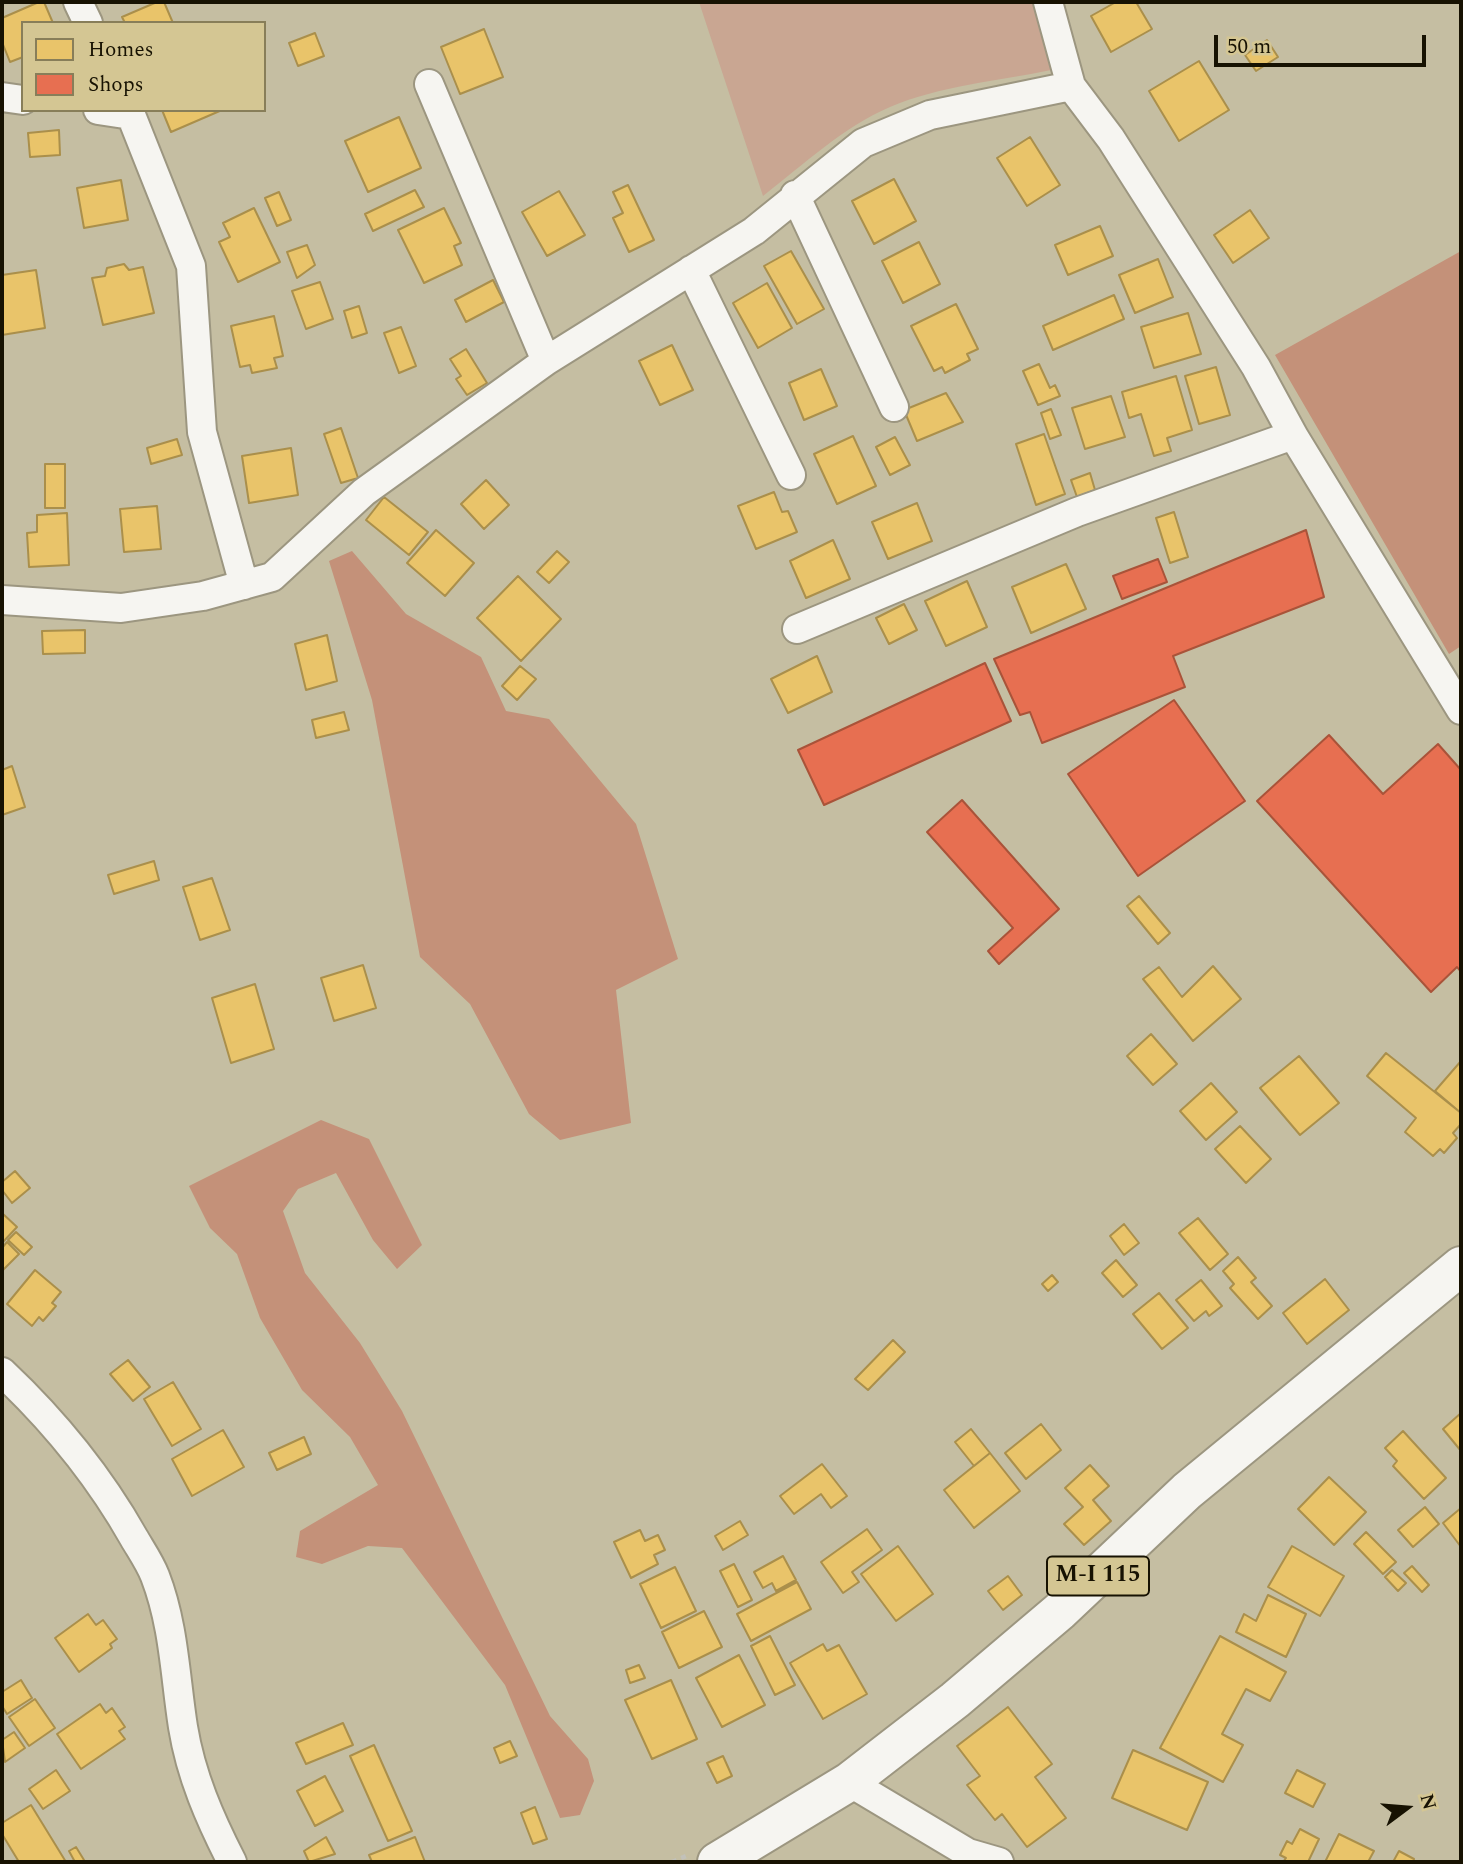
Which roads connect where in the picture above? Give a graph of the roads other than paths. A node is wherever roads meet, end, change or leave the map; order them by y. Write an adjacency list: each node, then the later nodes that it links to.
1 (78, 2): 3 (street)
2 (1048, 2): 5 (street)
3 (87, 21)
4 (429, 85): 11 (street)
5 (1070, 86): 9 (street); 13 (street)
6 (2, 97): 7 (street)
7 (21, 100)
8 (130, 112): 15 (street)
9 (795, 195): 10 (street); 12 (street)
10 (691, 270): 11 (street); 14 (street)
11 (546, 361): 15 (street)
12 (894, 407)
13 (1293, 435): 17 (street); 18 (street)
14 (791, 475)
15 (244, 585): 16 (street)
16 (2, 600)
17 (797, 629)
18 (1461, 710)
19 (1461, 1266): 21 (main road, M-I 115)
20 (2, 1373): 23 (street)
21 (849, 1782): 22 (street); 24 (main road, M-I 115)
22 (966, 1857): 25 (street)
23 (232, 1862)
24 (717, 1862)
25 (999, 1862)

